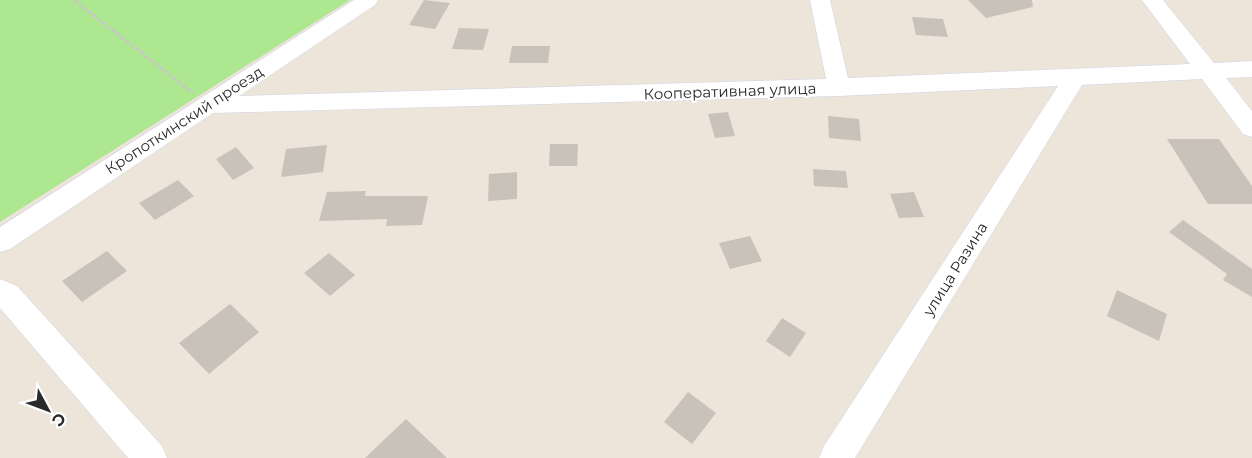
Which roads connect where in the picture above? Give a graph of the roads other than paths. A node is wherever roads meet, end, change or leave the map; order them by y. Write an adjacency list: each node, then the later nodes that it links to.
1 (368, 0): 8 (street, Кропоткинский проезд)
2 (820, 0): 7 (street)
3 (1152, 0): 5 (street)
4 (1252, 69): 5 (street, Кооперативная улица)
5 (1209, 72): 6 (street, Кооперативная улица); 9 (street)
6 (1074, 79): 7 (street, Кооперативная улица); 13 (street, улица Разина)
7 (839, 88): 8 (street, Кооперативная улица)
8 (208, 105): 10 (street, Кропоткинский проезд)
9 (1252, 128)
10 (0, 241)
11 (0, 292): 12 (street)
12 (150, 458)
13 (836, 458)

